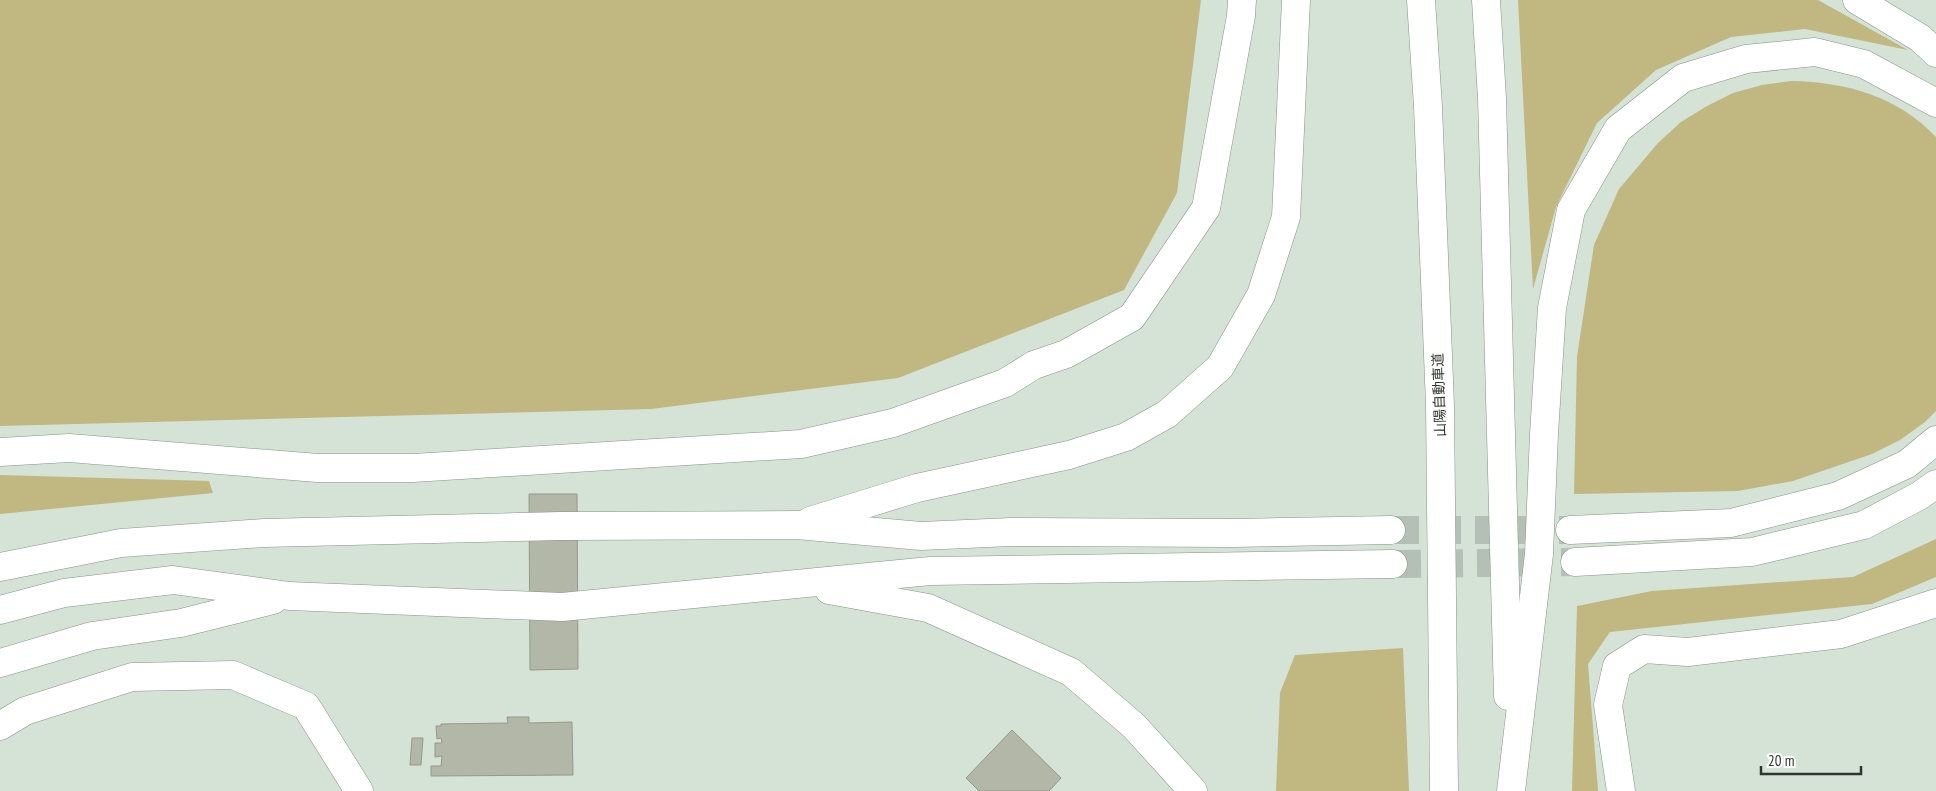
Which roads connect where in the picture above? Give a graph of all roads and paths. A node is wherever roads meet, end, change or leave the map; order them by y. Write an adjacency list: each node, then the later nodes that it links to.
1 (1242, 0): 9 (main road)
2 (1296, 0): 11 (main road)
3 (1420, 0): 25 (main road, 山陽自動車道)
4 (1486, 0): 26 (main road)
5 (1857, 0): 6 (main road)
6 (1936, 53)
7 (1936, 103): 26 (main road)
8 (1936, 440): 13 (main road)
9 (0, 452)
10 (1936, 484): 14 (main road)
11 (797, 525): 12 (main road); 16 (main road)
12 (1391, 530)
13 (1570, 530)
14 (1575, 562)
15 (1392, 564): 17 (main road)
16 (0, 567)
17 (794, 584): 18 (main road); 24 (main road)
18 (289, 596): 20 (main road); 21 (main road)
19 (1936, 603): 27 (main road)
20 (0, 610)
21 (0, 663)
22 (0, 726): 23 (main road)
23 (359, 791)
24 (1193, 791)
25 (1444, 791)
26 (1510, 791)
27 (1621, 791)

